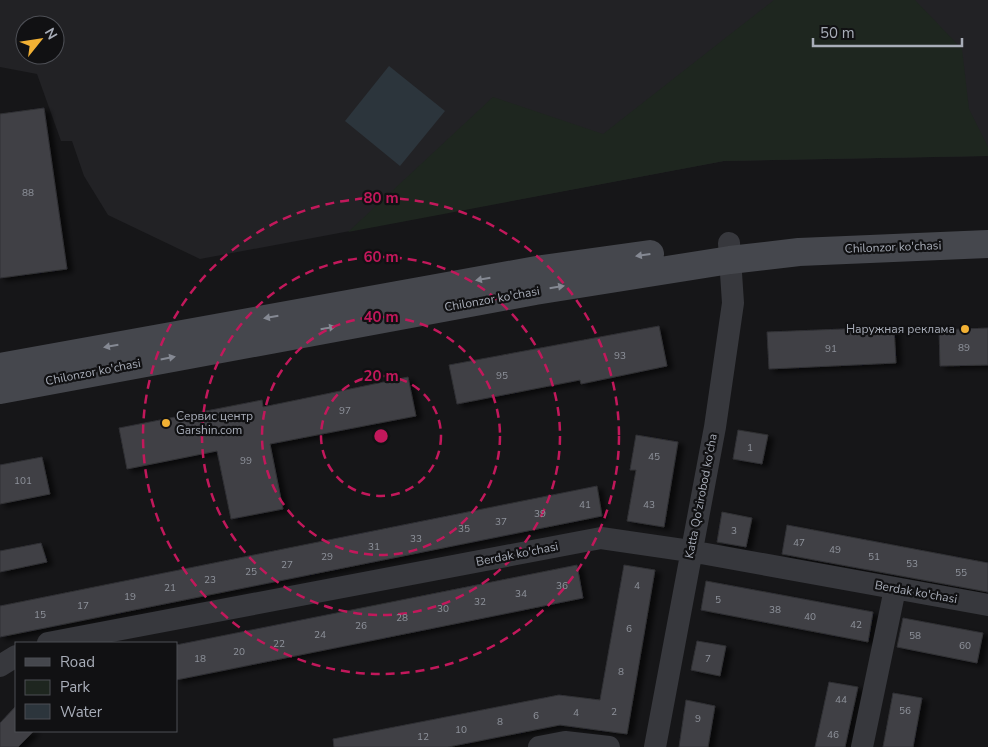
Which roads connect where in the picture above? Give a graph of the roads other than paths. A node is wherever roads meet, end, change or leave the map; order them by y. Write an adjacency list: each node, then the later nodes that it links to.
1 (988, 226): 3 (main road, Chilonzor ko'chasi)
2 (988, 244): 3 (main road, Chilonzor ko'chasi)
3 (729, 251): 4 (main road, Chilonzor ko'chasi, one-way to 4); 5 (main road, Chilonzor ko'chasi, one-way to 3); 6 (street, Katta Qo'zirobod ko'cha)
4 (0, 366)
5 (0, 390)
6 (690, 551): 7 (street, Berdak ko'chasi); 9 (street, Berdak ko'chasi); 14 (street, Katta Qo'zirobod ko'cha)
7 (896, 588): 8 (street, Berdak ko'chasi); 15 (street)
8 (988, 605)
9 (53, 642)
10 (15, 657): 11 (street)
11 (0, 666)
12 (539, 747): 13 (street)
13 (609, 747)
14 (655, 747)
15 (862, 747)

